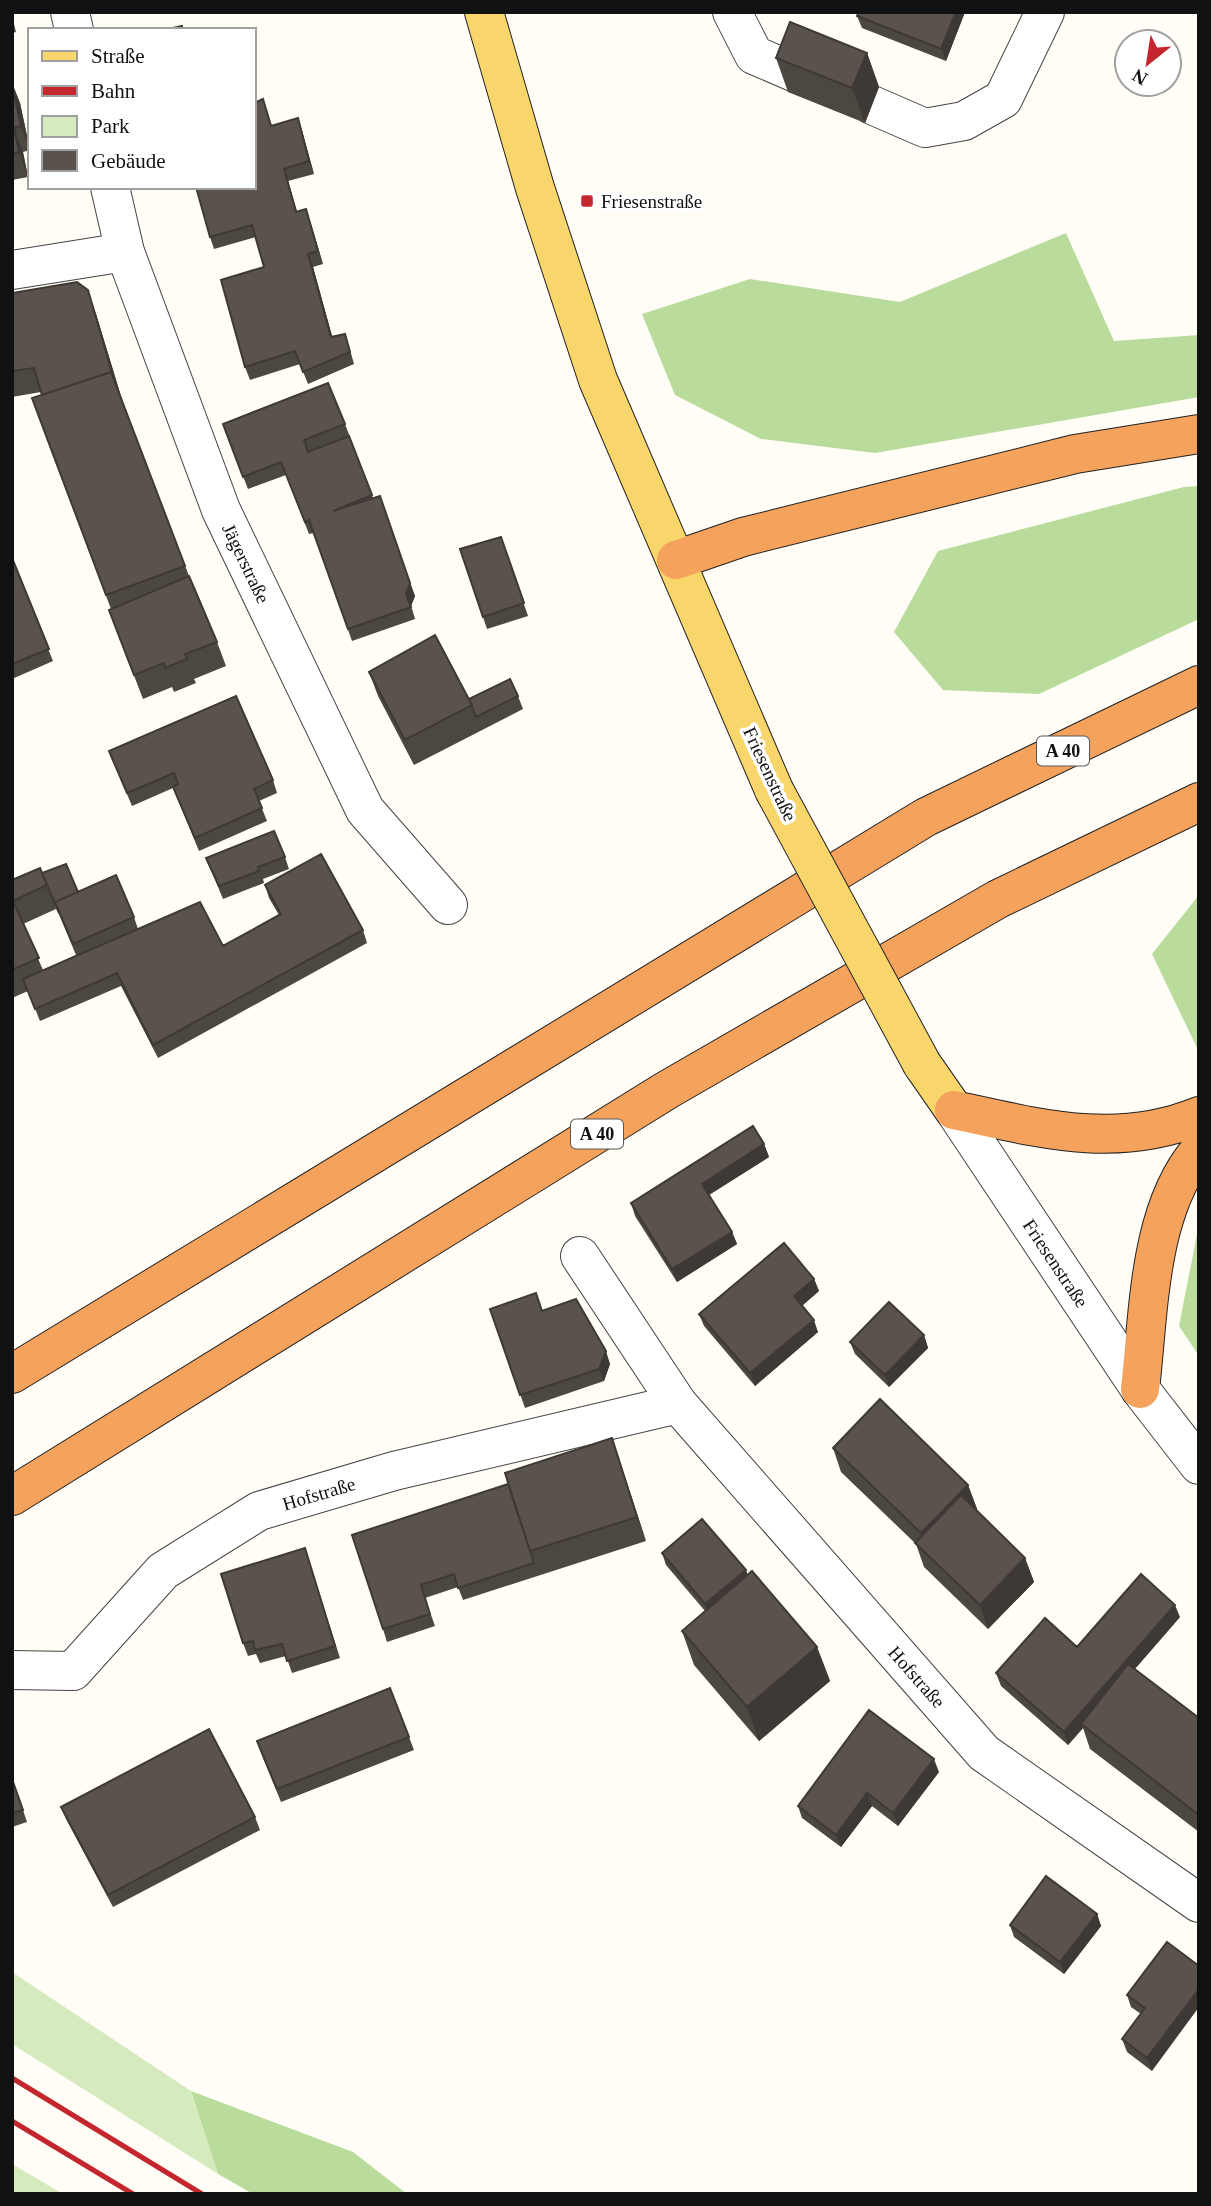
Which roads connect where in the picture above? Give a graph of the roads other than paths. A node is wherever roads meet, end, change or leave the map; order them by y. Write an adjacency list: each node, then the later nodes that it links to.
1 (484, 12): 10 (main road, Friesenstraße)
2 (732, 12): 4 (street)
3 (1045, 12): 5 (street)
4 (796, 73)
5 (872, 105)
6 (110, 189): 7 (street, Jägerstraße)
7 (125, 252): 8 (street); 13 (street, Jägerstraße)
8 (12, 270)
9 (1199, 434): 10 (highway)
10 (676, 561): 14 (main road, Friesenstraße, bridge)
11 (1199, 685): 18 (highway, A 40)
12 (1199, 802): 22 (highway, A 40)
13 (448, 905)
14 (954, 1110): 15 (highway); 19 (street, Friesenstraße)
15 (1199, 1116)
16 (1199, 1151): 19 (highway)
17 (580, 1256): 20 (street, Hofstraße)
18 (12, 1374)
19 (1140, 1389): 21 (street, Friesenstraße)
20 (678, 1404): 23 (street, Hofstraße); 24 (street, Hofstraße)
21 (1199, 1465)
22 (12, 1496)
23 (12, 1670)
24 (1199, 1903)

